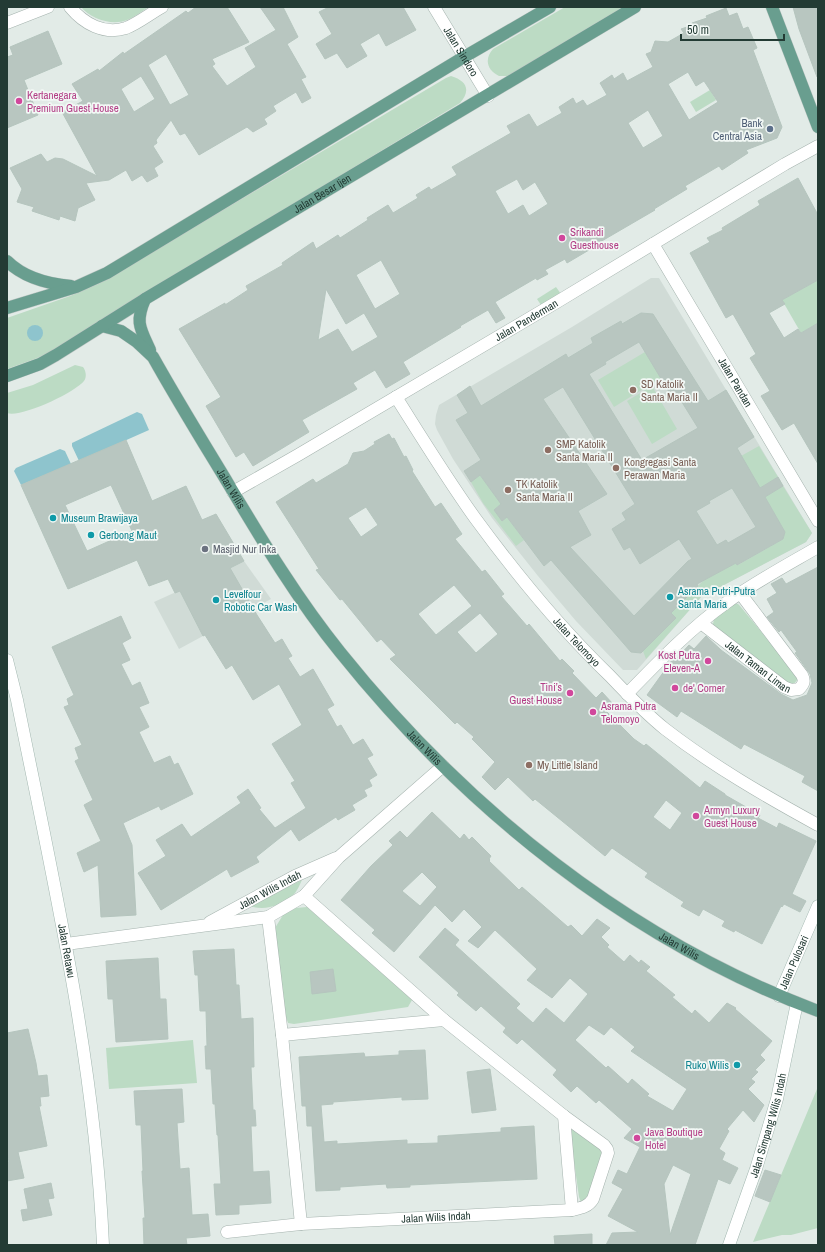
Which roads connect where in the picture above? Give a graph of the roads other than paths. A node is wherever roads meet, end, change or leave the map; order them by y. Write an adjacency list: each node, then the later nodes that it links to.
1 (48, 7): 8 (street)
2 (70, 7): 3 (street)
3 (162, 7)
4 (434, 7): 9 (street, Jalan Sindoro)
5 (550, 7): 9 (main road)
6 (635, 7): 10 (main road, Jalan Besar Ijen)
7 (772, 7): 11 (main road)
8 (7, 24)
9 (464, 57): 10 (street, Jalan Sindoro); 15 (main road)
10 (488, 96): 16 (main road, Jalan Besar Ijen)
11 (818, 127)
12 (818, 146): 13 (street, Jalan Panderman)
13 (653, 244): 21 (street, Jalan Panderman); 23 (street, Jalan Pandan)
14 (7, 260): 15 (main road)
15 (76, 287): 17 (main road)
16 (145, 299): 18 (main road, Jalan Besar Ijen); 19 (main road, Jalan Wilis)
17 (7, 308)
18 (102, 326): 19 (main road, Jalan Wilis); 20 (main road, Jalan Besar Ijen)
19 (153, 357): 22 (main road, Jalan Wilis)
20 (7, 376)
21 (396, 397): 22 (street, Jalan Panderman); 28 (street, Jalan Telomoyo)
22 (233, 492): 29 (main road, Jalan Wilis)
23 (818, 520)
24 (818, 547): 25 (street)
25 (740, 593): 26 (street); 26 (street, Jalan Taman Liman)
26 (701, 623): 28 (street)
27 (7, 660): 36 (street, Jalan Retawu)
28 (627, 694): 30 (street, Jalan Telomoyo)
29 (443, 766): 31 (street, Jalan Wilis Indah); 37 (main road, Jalan Wilis)
30 (818, 825)
31 (339, 856): 32 (street, Jalan Wilis Indah); 35 (street, Jalan Wilis Indah)
32 (304, 896): 34 (street, Jalan Wilis Indah); 40 (street, Jalan Wilis Indah)
33 (818, 906): 37 (street, Jalan Pulosari)
34 (268, 917): 35 (street, Jalan Wilis Indah); 41 (street)
35 (203, 925): 36 (street, Jalan Wilis Indah)
36 (66, 944): 46 (street, Jalan Retawu)
37 (779, 996): 38 (main road, Jalan Wilis)
38 (796, 1003): 39 (main road, Jalan Wilis); 47 (street, Jalan Simpang Wilis Indah)
39 (818, 1011)
40 (444, 1020): 41 (street); 42 (street, Jalan Wilis Indah)
41 (282, 1035): 44 (street)
42 (564, 1116): 43 (street); 43 (street, Jalan Wilis Indah)
43 (572, 1210): 44 (street, Jalan Wilis Indah)
44 (301, 1224): 45 (street, Jalan Wilis Indah)
45 (227, 1232)
46 (103, 1245)
47 (729, 1245)

